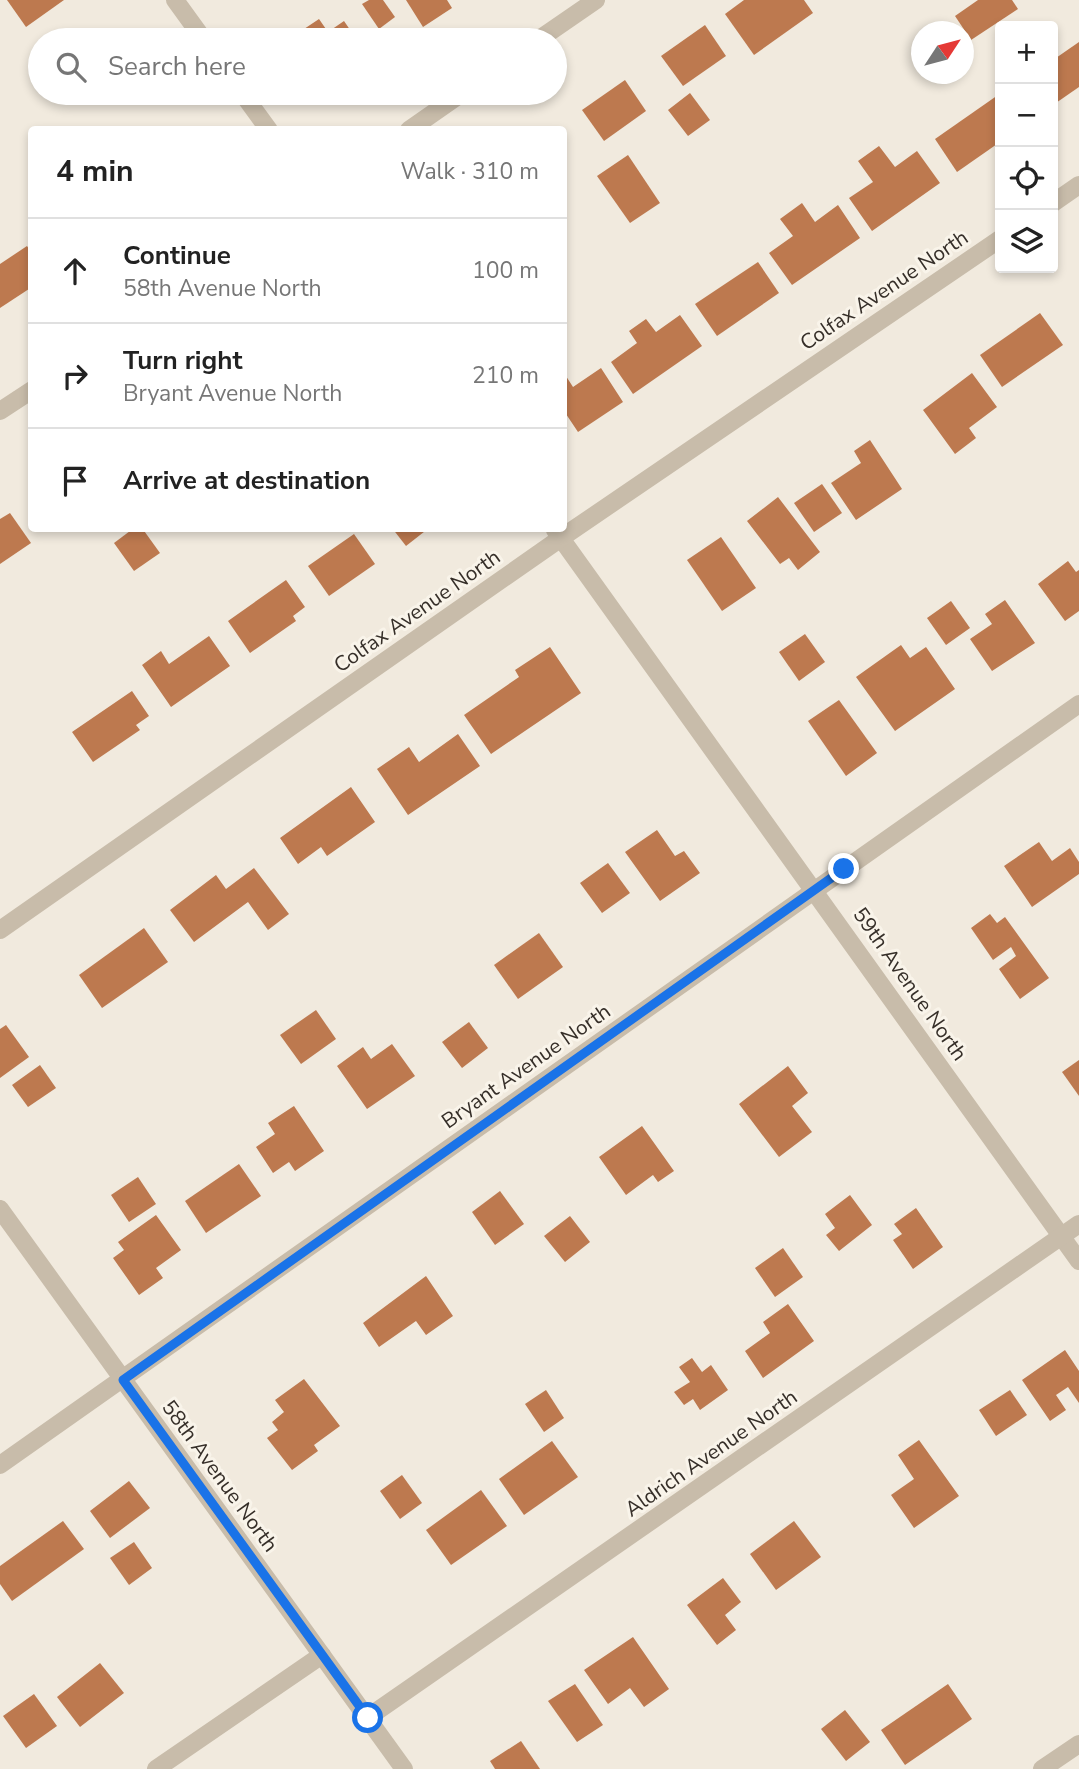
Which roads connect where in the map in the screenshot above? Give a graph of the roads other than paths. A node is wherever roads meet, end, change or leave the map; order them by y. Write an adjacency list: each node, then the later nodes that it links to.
1 (175, 0): 3 (street)
2 (596, 0): 4 (street)
3 (195, 28)
4 (555, 28)
5 (251, 105): 7 (street)
6 (445, 105): 8 (street)
7 (266, 126)
8 (415, 126)
9 (1079, 184): 10 (street)
10 (1058, 199)
11 (995, 242): 14 (street, Colfax Avenue North)
12 (28, 393): 13 (street)
13 (0, 411)
14 (567, 527)
15 (558, 533): 17 (street, 59th Avenue North); 18 (street, Colfax Avenue North)
16 (1079, 704): 17 (street, Bryant Avenue North)
17 (815, 890): 21 (street, 59th Avenue North); 23 (street, Bryant Avenue North)
18 (0, 930)
19 (0, 1209): 23 (street, 58th Avenue North)
20 (1079, 1224): 21 (street, Aldrich Avenue North)
21 (1062, 1237): 22 (street, 59th Avenue North); 26 (street, Aldrich Avenue North)
22 (1079, 1261)
23 (123, 1380): 24 (street, Bryant Avenue North); 25 (street, 58th Avenue North)
24 (0, 1465)
25 (322, 1655): 26 (street, 58th Avenue North); 28 (street)
26 (368, 1718): 29 (street, 58th Avenue North)
27 (1079, 1744): 30 (street)
28 (156, 1769)
29 (404, 1769)
30 (1042, 1769)

